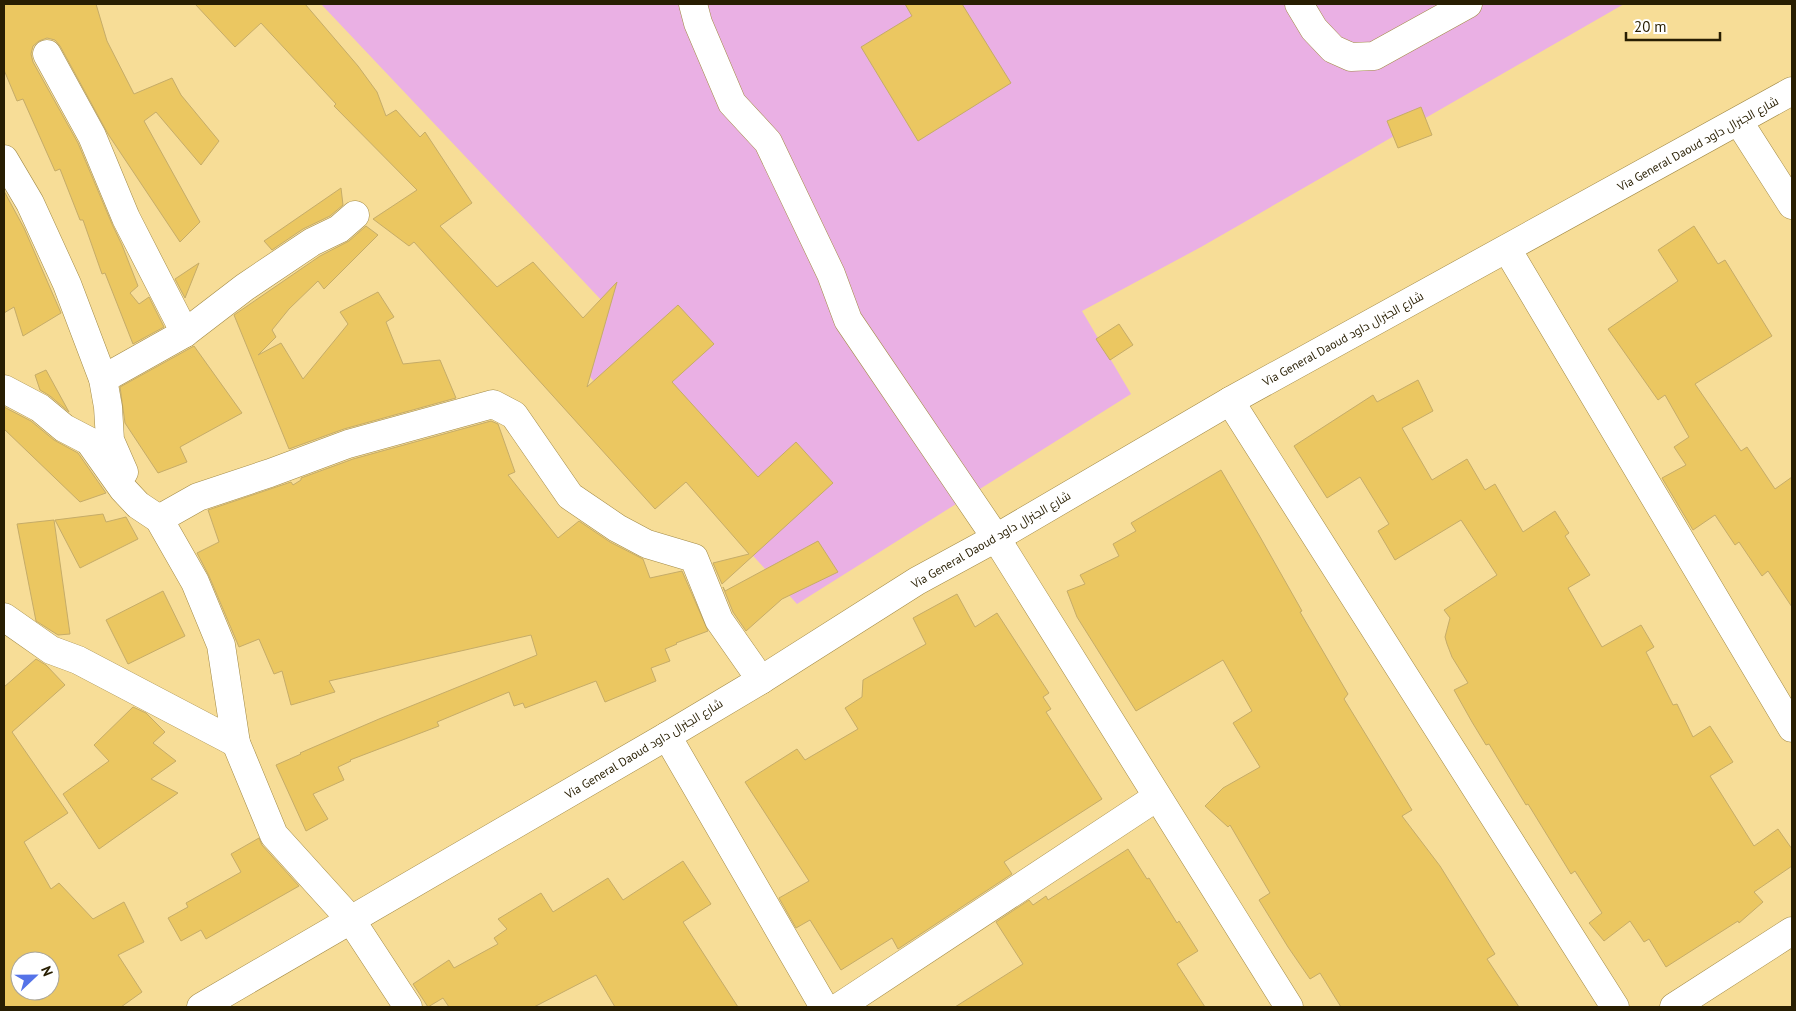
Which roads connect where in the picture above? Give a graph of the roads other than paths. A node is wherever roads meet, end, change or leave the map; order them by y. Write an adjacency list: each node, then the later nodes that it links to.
1 (693, 4): 16 (street)
2 (1299, 4): 3 (street)
3 (1468, 4)
4 (47, 54): 11 (street)
5 (1792, 91): 6 (street, Via General Daoud شارع الجنرال داود)
6 (1739, 122): 8 (street); 10 (street, Via General Daoud شارع الجنرال داود)
7 (4, 160): 12 (street)
8 (1792, 205)
9 (355, 215): 11 (street)
10 (1507, 249): 14 (street, Via General Daoud شارع الجنرال داود); 19 (street)
11 (185, 333): 12 (street)
12 (103, 379): 15 (street)
13 (4, 389): 15 (street)
14 (1230, 401): 16 (street, Via General Daoud شارع الجنرال داود); 30 (street)
15 (149, 512): 18 (street); 21 (street)
16 (996, 538): 18 (street, Via General Daoud شارع الجنرال داود); 22 (street)
17 (4, 617): 21 (street)
18 (761, 680): 20 (street, Via General Daoud شارع الجنرال داود)
19 (1792, 728)
20 (667, 736): 23 (street, Via General Daoud شارع الجنرال داود); 27 (street)
21 (236, 743): 23 (street)
22 (1157, 797): 28 (street); 29 (street)
23 (351, 920): 25 (street, Via General Daoud شارع الجنرال داود); 26 (street)
24 (1792, 930): 31 (street)
25 (200, 1007)
26 (408, 1007)
27 (824, 1007)
28 (839, 1007)
29 (1289, 1007)
30 (1615, 1007)
31 (1674, 1007)

